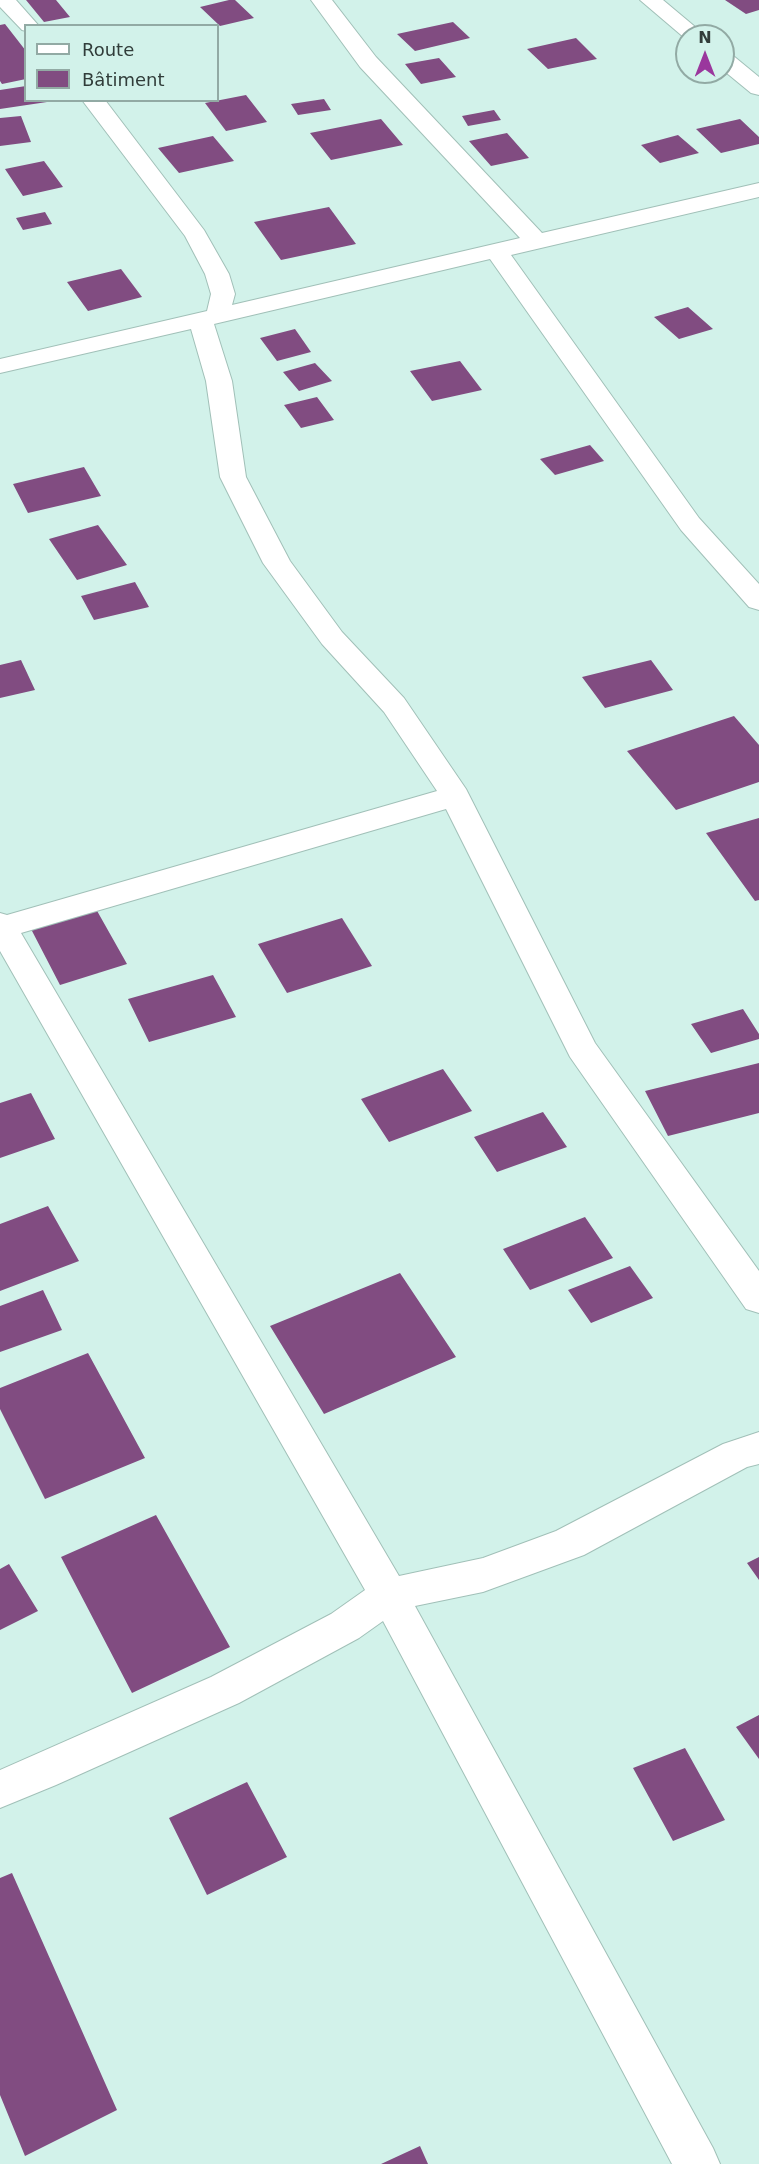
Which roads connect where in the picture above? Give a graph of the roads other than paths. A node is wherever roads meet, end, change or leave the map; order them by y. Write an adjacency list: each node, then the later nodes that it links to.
1 (321, 0): 8 (street)
2 (650, 0): 3 (street)
3 (679, 24)
4 (735, 69): 5 (street)
5 (759, 88)
6 (95, 102): 10 (street)
7 (759, 190): 8 (street)
8 (536, 241): 9 (street)
9 (496, 251): 10 (street); 12 (street)
10 (209, 316): 11 (street); 13 (street)
11 (0, 366)
12 (759, 601)
13 (455, 796): 14 (street); 15 (street)
14 (1, 926): 17 (street)
15 (759, 1299)
16 (759, 1448): 17 (street)
17 (389, 1595): 18 (street); 19 (street)
18 (0, 1789)
19 (697, 2164)

